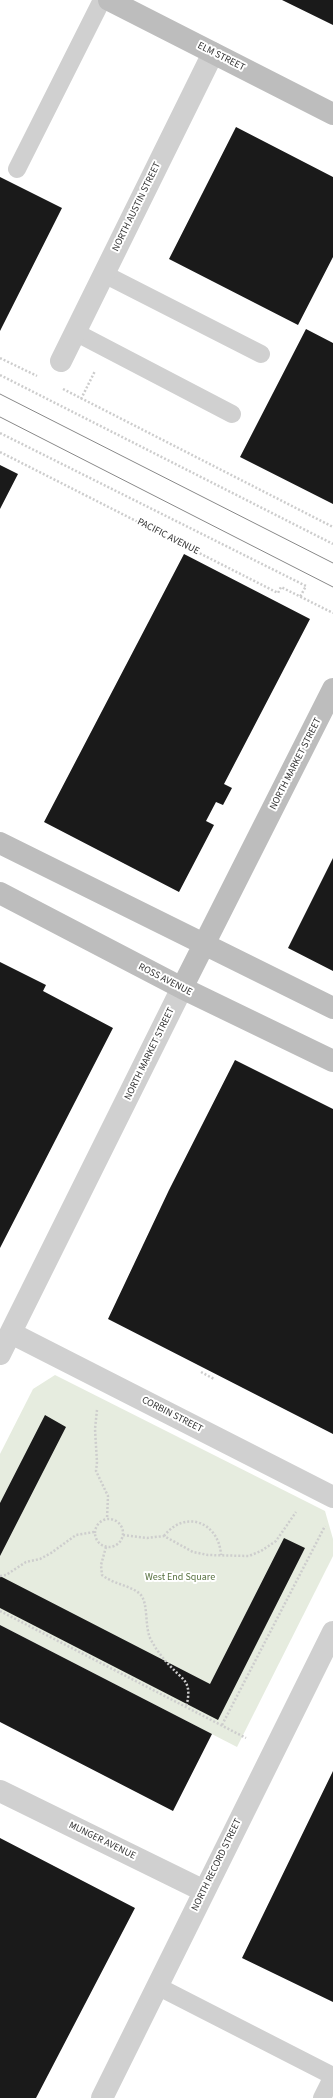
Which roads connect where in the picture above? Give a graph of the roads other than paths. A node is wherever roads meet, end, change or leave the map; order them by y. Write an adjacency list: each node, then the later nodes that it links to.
1 (102, 0): 5 (lane)
2 (109, 0): 3 (main road, ELM STREET)
3 (213, 53): 4 (main road, ELM STREET); 6 (street, NORTH AUSTIN STREET)
4 (333, 114)
5 (18, 169)
6 (104, 274): 7 (street, NORTH AUSTIN STREET); 8 (lane)
7 (75, 332): 9 (street, NORTH AUSTIN STREET); 10 (lane)
8 (261, 354)
9 (61, 361)
10 (232, 414)
11 (333, 689): 14 (main road, NORTH MARKET STREET)
12 (0, 843): 14 (main road)
13 (0, 893): 15 (main road, ROSS AVENUE)
14 (206, 943): 15 (main road, NORTH MARKET STREET); 16 (main road)
15 (182, 988): 17 (main road, ROSS AVENUE); 18 (street, NORTH MARKET STREET)
16 (333, 1008)
17 (333, 1061)
18 (11, 1333): 19 (street, NORTH MARKET STREET); 20 (street, CORBIN STREET)
19 (0, 1354)
20 (333, 1497)
21 (333, 1632): 23 (street, NORTH RECORD STREET)
22 (0, 1791): 23 (street, MUNGER AVENUE)
23 (204, 1891): 24 (street, NORTH RECORD STREET)
24 (157, 1986): 25 (street, NORTH RECORD STREET); 26 (lane)
25 (102, 2098)
26 (322, 2098)

